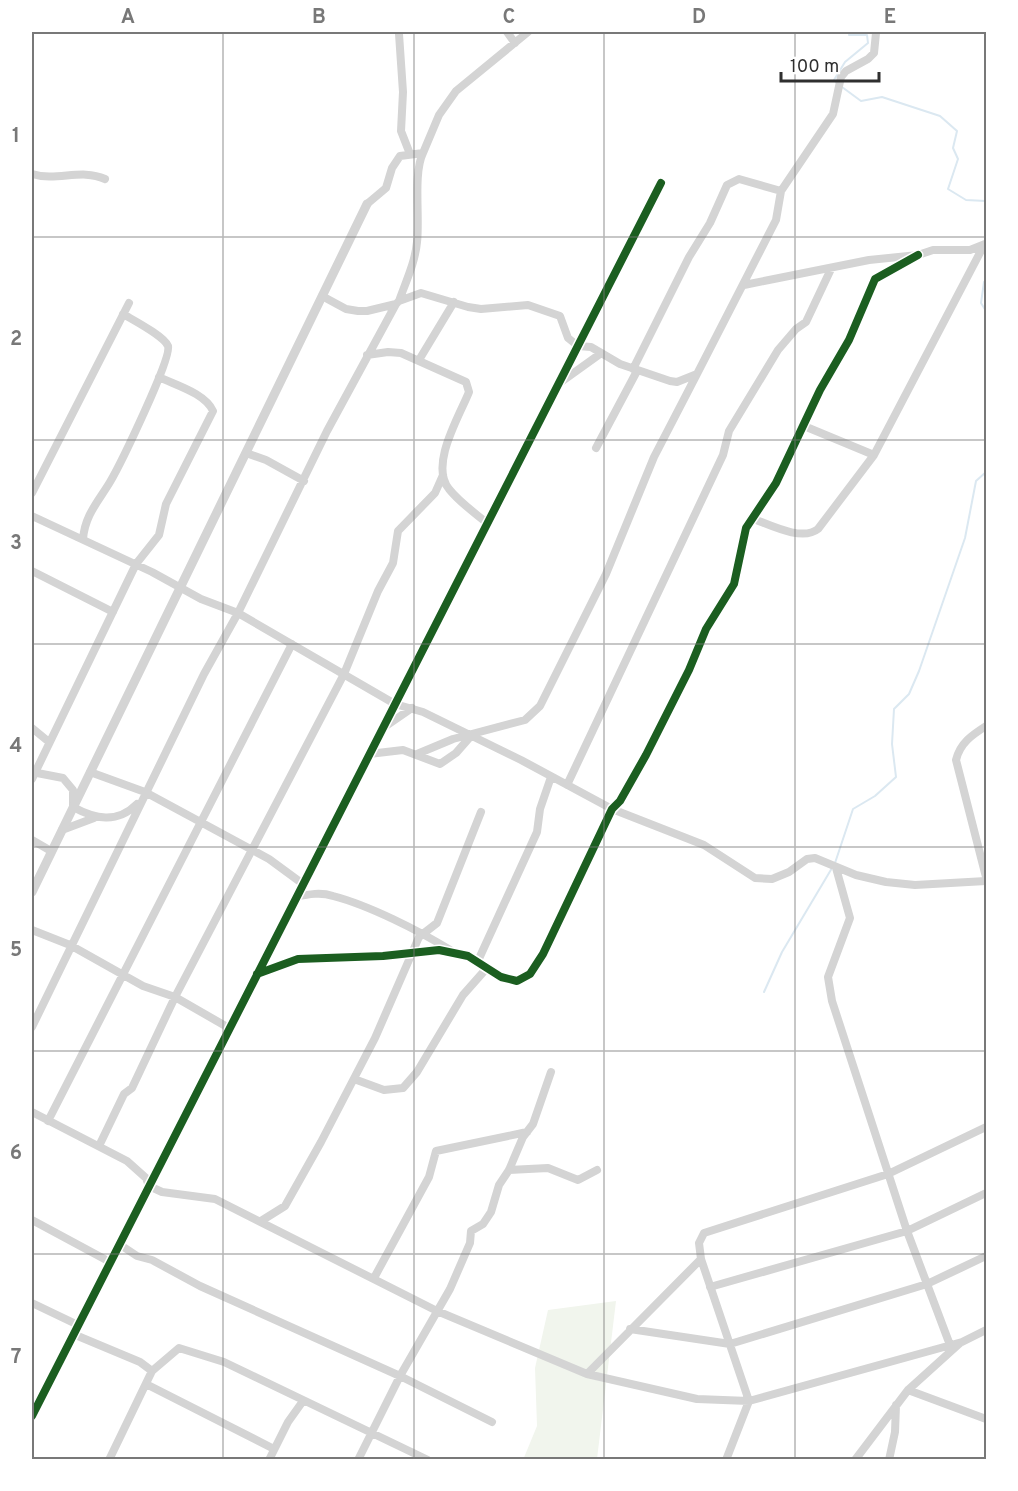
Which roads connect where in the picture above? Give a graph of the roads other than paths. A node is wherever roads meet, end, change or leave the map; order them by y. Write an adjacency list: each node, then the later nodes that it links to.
1 (507, 32): 5 (street)
2 (528, 32): 5 (street)
3 (876, 33): 11 (street)
4 (399, 34): 7 (street)
5 (514, 43): 6 (street)
6 (423, 153): 7 (street); 18 (street)
7 (410, 154): 12 (street)
8 (32, 174): 9 (street)
9 (105, 179)
10 (661, 183): 22 (street)
11 (781, 191): 16 (street); 26 (street)
12 (367, 204): 17 (street)
13 (985, 244): 14 (street); 33 (street)
14 (918, 255): 15 (street); 30 (street)
15 (831, 269): 16 (street); 60 (street)
16 (744, 285): 27 (street)
17 (322, 296): 18 (street); 32 (street)
18 (397, 302): 19 (street); 23 (street)
19 (454, 302): 22 (street); 25 (street)
20 (129, 303): 21 (street)
21 (123, 314): 28 (street); 36 (street)
22 (578, 346): 24 (street); 29 (street)
23 (367, 354): 25 (street); 35 (street)
24 (600, 354): 26 (street); 29 (street)
25 (419, 360): 34 (street)
26 (635, 370): 27 (street); 31 (street)
27 (698, 374): 53 (street)
28 (159, 377): 40 (street); 41 (street)
29 (558, 385): 39 (street)
30 (804, 426): 33 (street); 38 (street)
31 (596, 448)
32 (246, 453): 35 (street); 43 (street)
33 (874, 455): 38 (street)
34 (443, 475): 39 (street); 47 (street)
35 (304, 481): 45 (street)
36 (32, 493)
37 (32, 516): 40 (street)
38 (751, 518): 63 (street)
39 (487, 523): 48 (street)
40 (83, 539): 41 (street)
41 (136, 564): 43 (street); 44 (street)
42 (32, 571): 44 (street)
43 (180, 588): 45 (street); 57 (street)
44 (113, 612): 54 (street)
45 (238, 613): 46 (street); 61 (street)
46 (292, 644): 47 (street); 66 (street)
47 (344, 674): 48 (street); 69 (street)
48 (395, 704): 49 (street); 52 (street)
49 (412, 708): 52 (street); 53 (street)
50 (987, 726): 72 (street)
51 (32, 728): 54 (street)
52 (382, 729): 55 (street)
53 (469, 736): 56 (street); 56 (street); 59 (street)
54 (49, 742): 58 (street)
55 (369, 754): 56 (street); 73 (street)
56 (417, 754)
57 (90, 772): 61 (street); 62 (street)
58 (32, 774): 62 (street)
59 (551, 777): 60 (street); 81 (street)
60 (567, 785): 63 (street)
61 (144, 796): 65 (street); 66 (street); 78 (street)
62 (73, 807): 65 (street); 67 (street)
63 (612, 808): 71 (street); 82 (street)
64 (481, 812): 77 (street)
65 (94, 818): 67 (street)
66 (202, 823): 69 (street); 84 (street)
67 (62, 830): 70 (street)
68 (32, 840): 70 (street)
69 (250, 849): 73 (street); 85 (street)
70 (51, 852): 74 (street)
71 (836, 868): 72 (street); 99 (street)
72 (987, 879)
73 (303, 884): 75 (street)
74 (32, 892)
75 (296, 897): 77 (street); 83 (street)
76 (32, 930): 78 (street)
77 (423, 933): 79 (street); 80 (street)
78 (70, 945): 84 (street); 86 (street)
79 (452, 951): 80 (street); 81 (street)
80 (411, 954): 83 (street); 89 (street)
81 (477, 963): 82 (street)
82 (486, 969): 89 (street)
83 (257, 974): 87 (street)
84 (124, 976): 85 (street); 90 (street)
85 (175, 997): 87 (street); 96 (street)
86 (32, 1027)
87 (229, 1028): 100 (street)
88 (550, 1072): 95 (street)
89 (354, 1079): 103 (street)
90 (55, 1108): 92 (street); 93 (street)
91 (32, 1112): 92 (street)
92 (48, 1121): 93 (street)
93 (59, 1127): 96 (street)
94 (987, 1127): 99 (street)
95 (527, 1132): 97 (street); 109 (street)
96 (99, 1146): 100 (street)
97 (509, 1170): 98 (street); 113 (street)
98 (597, 1170)
99 (888, 1174): 104 (street); 107 (street)
100 (149, 1185): 103 (street); 105 (street)
101 (987, 1194): 104 (street)
102 (32, 1220): 108 (street)
103 (261, 1221): 109 (street)
104 (907, 1231): 110 (street); 111 (street)
105 (119, 1244): 108 (street); 122 (street)
106 (987, 1256): 110 (street)
107 (700, 1258): 111 (street); 115 (street)
108 (110, 1262): 114 (street)
109 (374, 1278): 113 (street)
110 (927, 1284): 118 (street); 119 (street)
111 (710, 1287): 118 (street)
112 (32, 1303): 114 (street)
113 (437, 1311): 121 (street); 122 (street)
114 (76, 1329): 120 (street); 128 (street)
115 (630, 1329): 118 (street); 121 (street)
116 (987, 1330): 117 (street)
117 (962, 1342): 119 (street); 124 (street)
118 (730, 1344): 126 (street)
119 (950, 1345): 126 (street)
120 (152, 1371): 123 (street); 125 (street)
121 (587, 1374): 126 (street)
122 (400, 1376): 130 (street); 131 (street)
123 (146, 1384): 132 (street); 133 (street)
124 (908, 1390): 127 (street); 129 (street)
125 (303, 1401): 131 (street); 132 (street)
126 (749, 1401): 137 (street)
127 (896, 1405): 138 (street); 139 (street)
128 (32, 1416)
129 (987, 1419)
130 (492, 1422)
131 (372, 1432): 135 (street); 136 (street)
132 (274, 1449): 134 (street)
133 (109, 1460)
134 (269, 1460)
135 (358, 1460)
136 (428, 1460)
137 (726, 1460)
138 (855, 1460)
139 (889, 1460)

